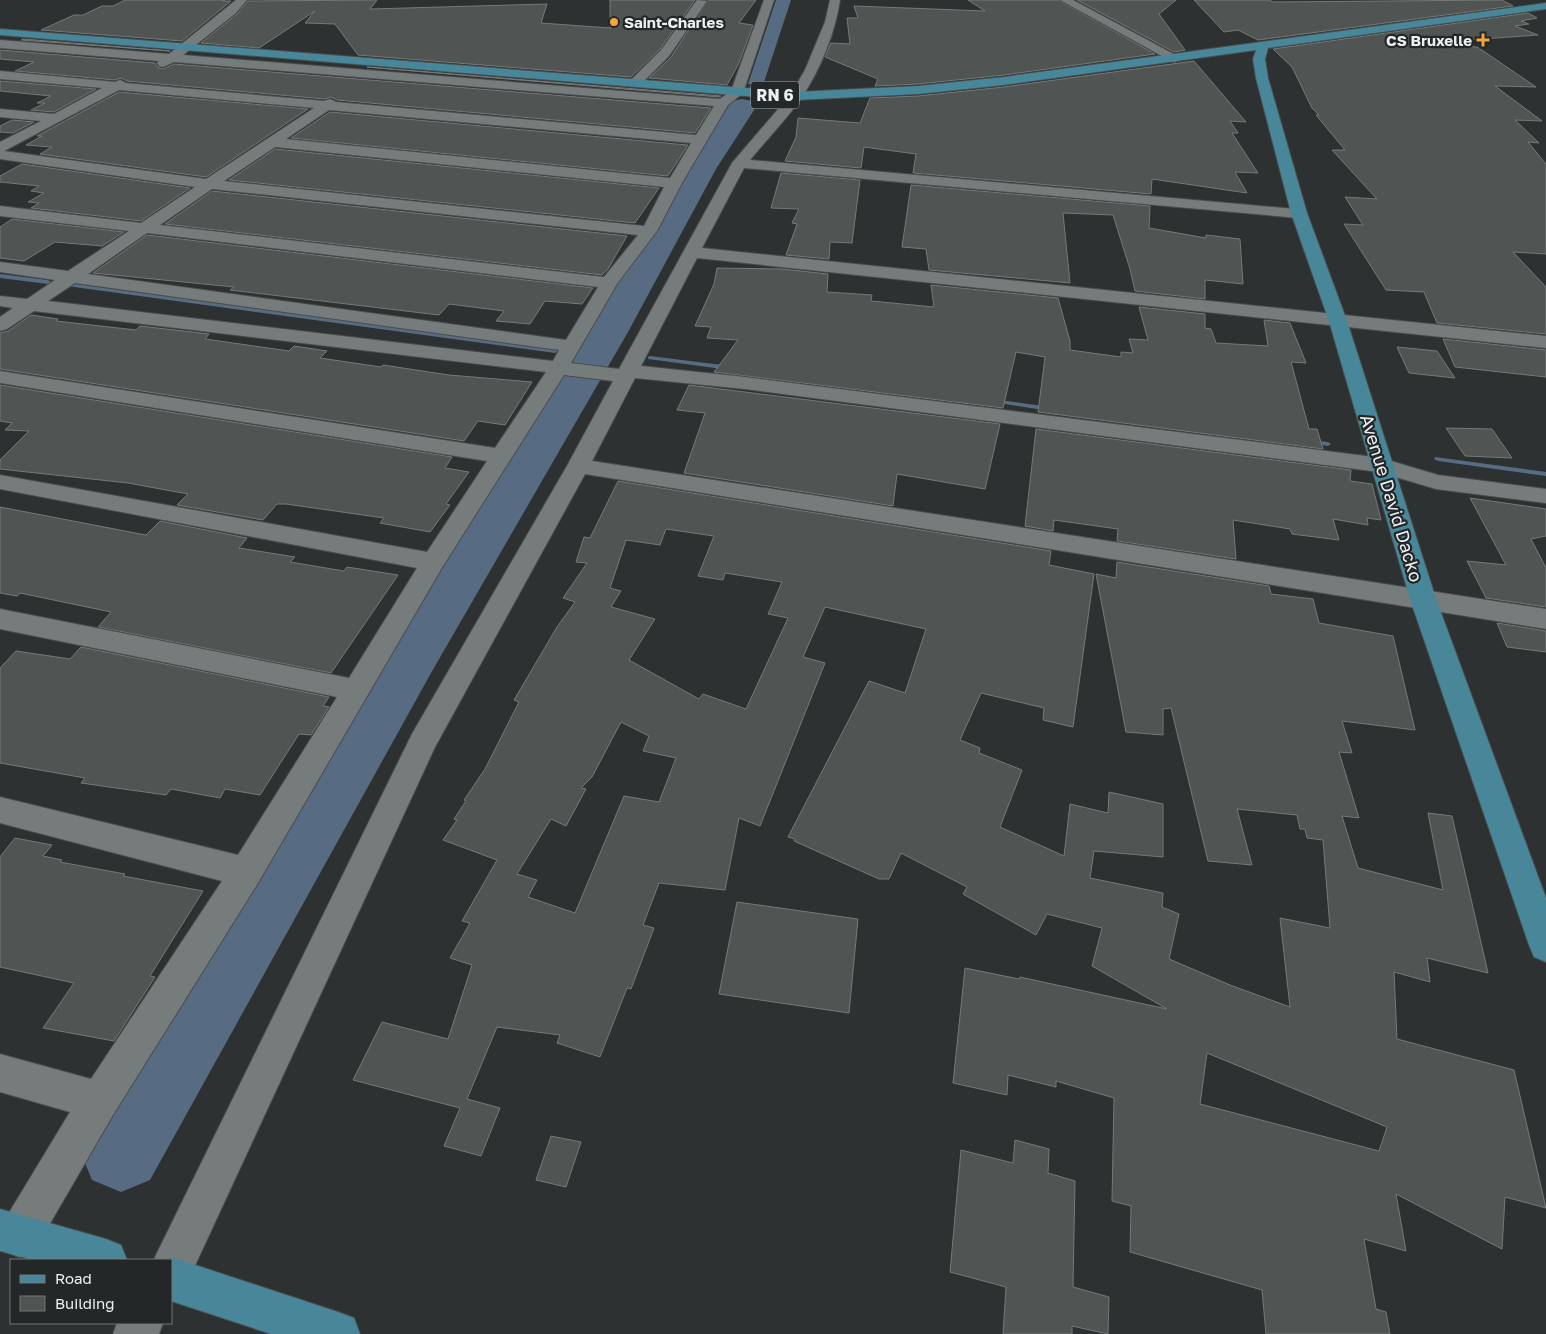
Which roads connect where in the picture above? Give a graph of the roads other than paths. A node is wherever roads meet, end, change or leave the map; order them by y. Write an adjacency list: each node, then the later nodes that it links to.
1 (242, 0): 10 (street)
2 (768, 0): 20 (street)
3 (835, 0): 19 (street)
4 (1065, 0): 11 (street)
5 (702, 1): 17 (street)
6 (1546, 6): 9 (main road, RN 6)
7 (0, 32): 10 (main road, RN 6)
8 (0, 44): 12 (street)
9 (1263, 46): 11 (main road, RN 6); 32 (main road, Avenue David Dacko)
10 (188, 47): 12 (street); 14 (main road, RN 6)
11 (1182, 57): 13 (main road); 19 (main road, RN 6)
12 (172, 58): 16 (street); 18 (street)
13 (1230, 62)
14 (387, 63): 16 (street); 17 (main road, RN 6)
15 (0, 75): 18 (street)
16 (371, 75): 20 (street); 21 (street)
17 (635, 83): 20 (main road, RN 6)
18 (119, 85): 21 (street); 23 (street)
19 (796, 96): 20 (main road, RN 6); 28 (street)
20 (730, 98): 24 (street)
21 (326, 106): 24 (street); 25 (street)
22 (0, 113): 23 (street)
23 (56, 118): 26 (street)
24 (701, 140): 29 (street)
25 (271, 142): 29 (street); 30 (street)
26 (0, 148)
27 (0, 155): 30 (street)
28 (739, 163): 32 (street); 35 (street)
29 (674, 183): 34 (street)
30 (207, 184): 33 (street); 34 (street)
31 (0, 211): 33 (street)
32 (1299, 212): 41 (main road, Avenue David Dacko)
33 (144, 228): 37 (street); 38 (street)
34 (649, 231): 38 (street)
35 (692, 252): 41 (street); 45 (street)
36 (0, 267): 37 (street)
37 (74, 276): 40 (street); 44 (street)
38 (608, 283): 44 (street)
39 (0, 301): 40 (street)
40 (30, 305): 42 (street); 44 (street)
41 (1338, 322): 43 (street); 48 (main road, Avenue David Dacko)
42 (0, 324)
43 (1546, 342)
44 (564, 357): 45 (street); 47 (street)
45 (627, 373): 48 (street); 49 (street)
46 (0, 377): 47 (street)
47 (500, 456): 52 (street)
48 (1381, 465): 51 (street); 53 (main road, Avenue David Dacko)
49 (578, 466): 53 (street); 64 (street)
50 (0, 482): 52 (street)
51 (1546, 496)
52 (433, 562): 56 (street)
53 (1423, 599): 55 (street); 59 (main road, Avenue David Dacko)
54 (0, 619): 56 (street)
55 (1546, 619)
56 (356, 690): 58 (street)
57 (0, 810): 58 (street)
58 (246, 872): 61 (street)
59 (1546, 945)
60 (0, 1073): 61 (street)
61 (98, 1101): 62 (street)
62 (10, 1233): 63 (main road)
63 (102, 1259)
64 (172, 1268)
65 (172, 1278): 66 (main road)
66 (338, 1334)

